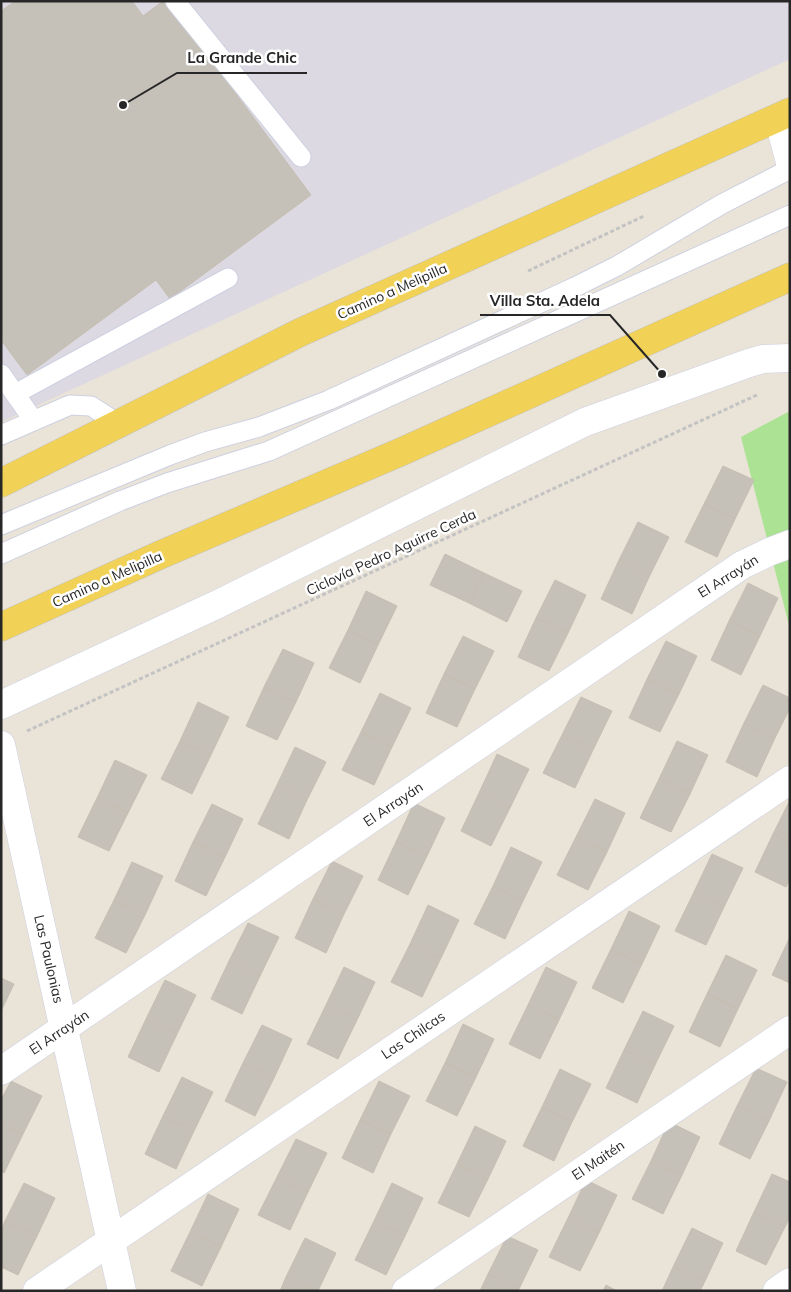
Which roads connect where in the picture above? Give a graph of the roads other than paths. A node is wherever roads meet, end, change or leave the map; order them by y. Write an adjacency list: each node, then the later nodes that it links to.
1 (175, 1): 3 (lane)
2 (784, 115): 4 (street); 13 (main road, Camino a Melipilla)
3 (301, 157)
4 (790, 162)
5 (790, 169): 16 (lane)
6 (790, 215): 18 (lane)
7 (790, 277): 19 (main road, Camino a Melipilla)
8 (228, 278): 11 (lane)
9 (790, 358): 20 (street)
10 (1, 374): 11 (lane)
11 (15, 394): 12 (lane)
12 (34, 421): 13 (lane); 14 (lane)
13 (119, 424): 15 (main road, Camino a Melipilla)
14 (1, 435)
15 (1, 483)
16 (1, 525)
17 (790, 544): 24 (street, El Arrayán)
18 (1, 554)
19 (1, 627)
20 (1, 705)
21 (10, 740): 23 (street, Las Paulonias)
22 (790, 780): 27 (street, Las Chilcas)
23 (8, 816): 24 (street, Las Paulonias)
24 (64, 1029): 26 (street, El Arrayán); 27 (street, Las Paulonias)
25 (790, 1030): 31 (street, El Maitén)
26 (1, 1071)
27 (110, 1240): 29 (street, Las Chilcas); 30 (street, Las Paulonias)
28 (790, 1282): 32 (street)
29 (37, 1291)
30 (122, 1291)
31 (406, 1291)
32 (777, 1291)

